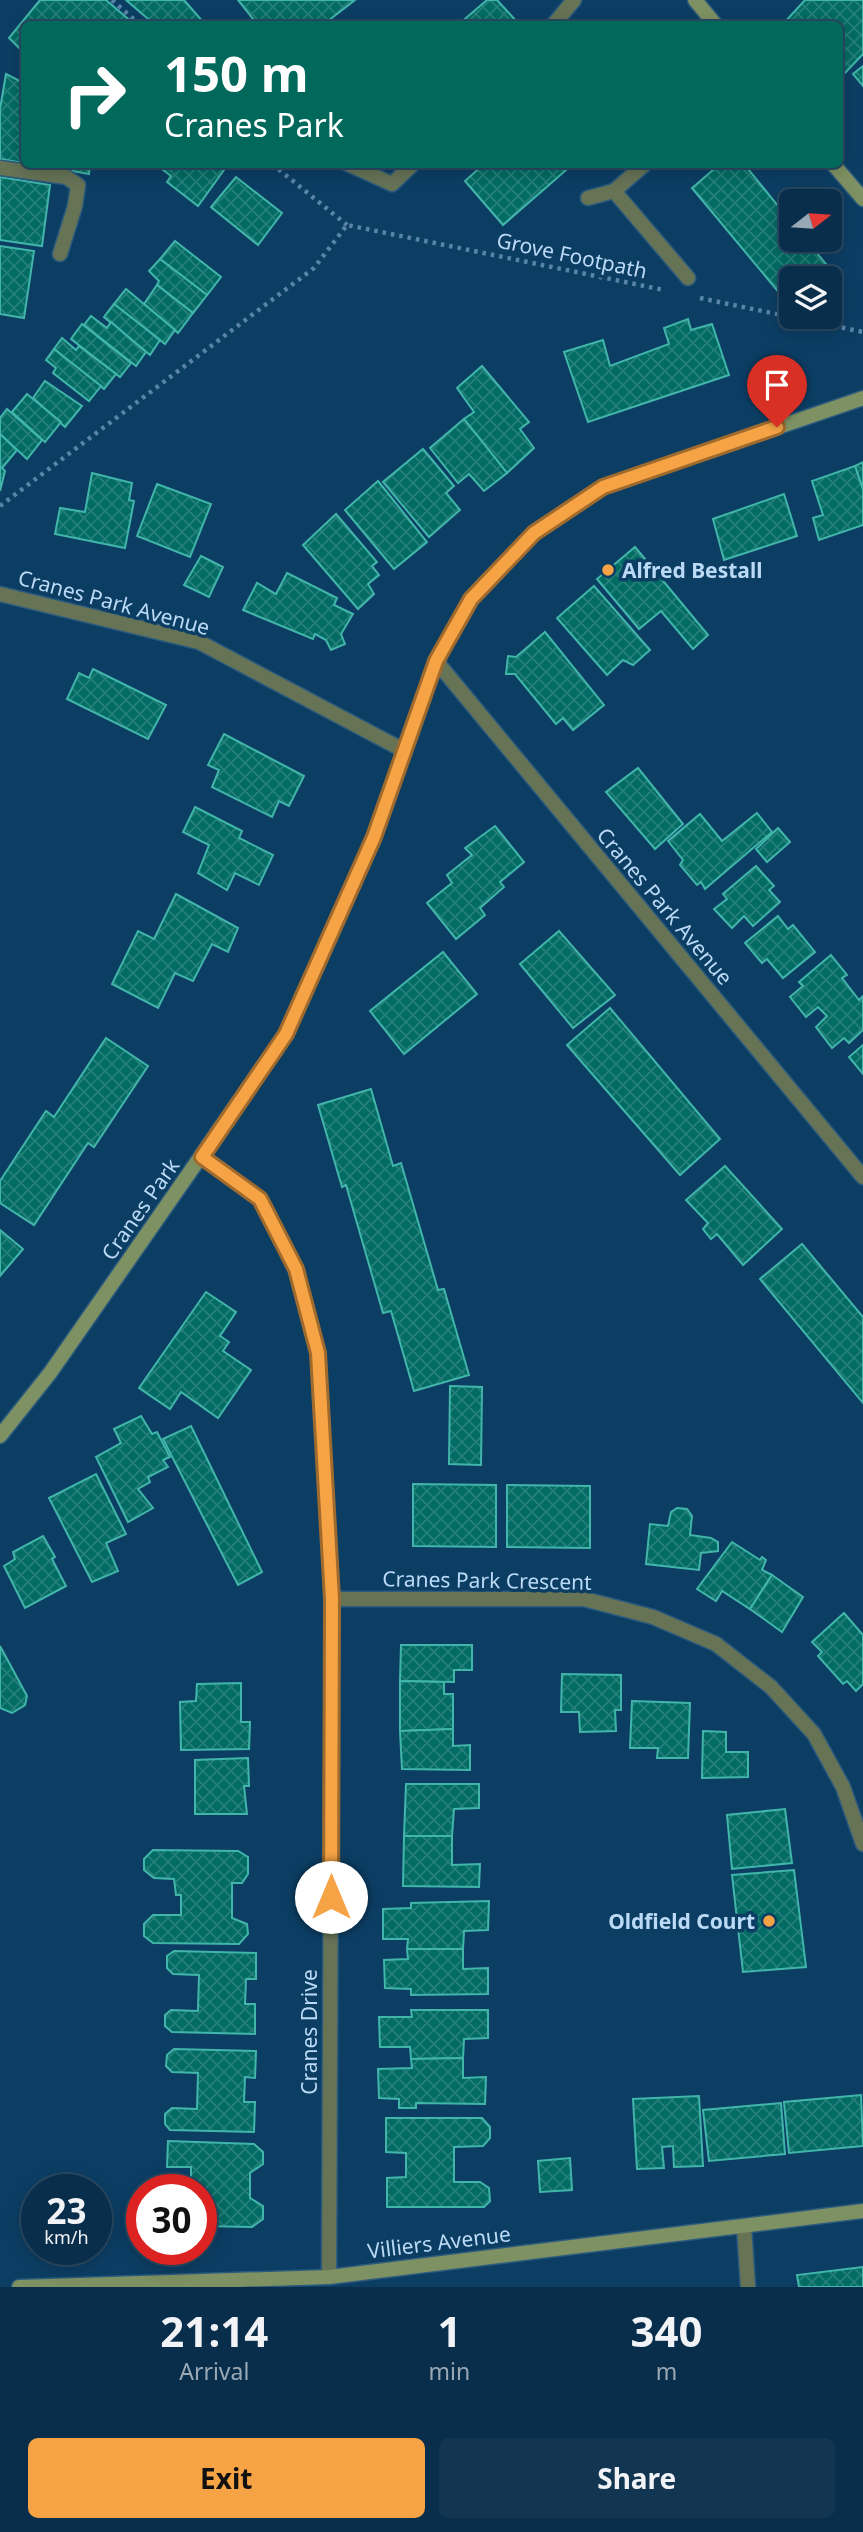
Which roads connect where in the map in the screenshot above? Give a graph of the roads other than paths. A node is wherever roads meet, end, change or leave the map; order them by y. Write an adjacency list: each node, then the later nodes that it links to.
1 (574, 0): 3 (street)
2 (695, 0): 4 (street)
3 (556, 21)
4 (712, 21)
5 (0, 168): 13 (street)
6 (357, 168): 7 (street)
7 (409, 168)
8 (640, 168): 10 (street)
9 (836, 168): 12 (street)
10 (614, 191): 11 (street); 14 (street)
11 (588, 198)
12 (863, 199)
13 (60, 254)
14 (688, 278)
15 (863, 398): 17 (street, Cranes Park)
16 (0, 594): 18 (street, Cranes Park Avenue)
17 (436, 661): 18 (street, Cranes Park); 20 (street, Cranes Park Avenue)
18 (403, 750): 19 (street, Cranes Park)
19 (202, 1157): 21 (street, Cranes Park); 22 (street, Cranes Drive)
20 (863, 1177)
21 (0, 1436)
22 (332, 1599): 23 (street, Cranes Park Crescent); 26 (street, Cranes Drive)
23 (863, 1844)
24 (863, 2211): 25 (street, Villiers Avenue)
25 (744, 2226): 26 (street, Villiers Avenue); 28 (street)
26 (329, 2277): 27 (street, Villiers Avenue)
27 (19, 2287)
28 (748, 2287)

